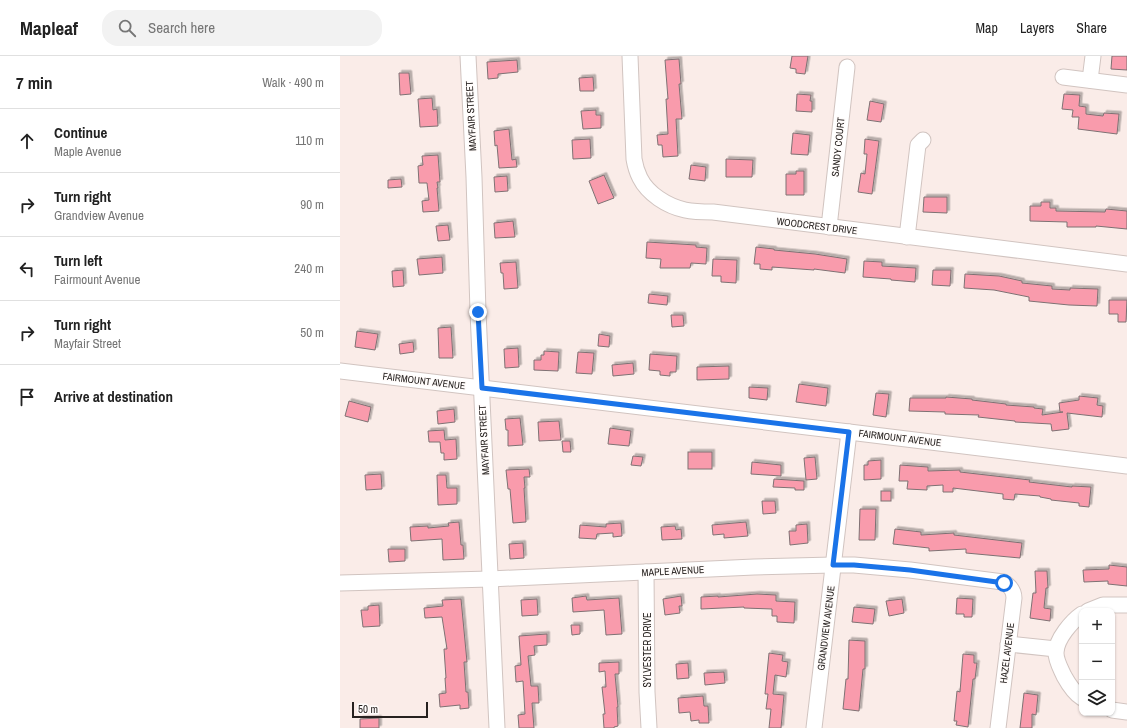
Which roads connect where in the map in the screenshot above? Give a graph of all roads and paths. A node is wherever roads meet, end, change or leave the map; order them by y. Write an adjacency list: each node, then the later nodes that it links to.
1 (468, 56): 13 (street, MAYFAIR STREET)
2 (630, 56): 9 (street, WOODCREST DRIVE)
3 (1093, 56): 6 (street)
4 (847, 67): 9 (street, SANDY COURT)
5 (1063, 76): 6 (street)
6 (1090, 80): 7 (street)
7 (1127, 85)
8 (923, 140): 10 (street)
9 (829, 227): 10 (street, WOODCREST DRIVE)
10 (907, 237): 11 (street, WOODCREST DRIVE)
11 (1127, 264)
12 (340, 371): 13 (street, FAIRMOUNT AVENUE)
13 (482, 388): 14 (street, FAIRMOUNT AVENUE); 18 (street, MAYFAIR STREET)
14 (849, 432): 15 (street, FAIRMOUNT AVENUE); 16 (street, GRANDVIEW AVENUE)
15 (1127, 466)
16 (833, 565): 17 (street, MAPLE AVENUE); 20 (street, MAPLE AVENUE); 31 (street, GRANDVIEW AVENUE)
17 (646, 572): 18 (street, MAPLE AVENUE); 30 (street, SYLVESTER DRIVE)
18 (490, 579): 19 (street, MAPLE AVENUE); 29 (street, MAYFAIR STREET)
19 (340, 583)
20 (1004, 583): 24 (street, HAZEL AVENUE)
21 (1127, 605): 22 (street)
22 (1096, 608)
23 (1079, 616): 25 (street)
24 (1008, 644): 25 (street); 32 (street, HAZEL AVENUE)
25 (1056, 650): 26 (street)
26 (1079, 696)
27 (1115, 710): 28 (street)
28 (1127, 712)
29 (497, 728)
30 (649, 728)
31 (814, 728)
32 (998, 728)

